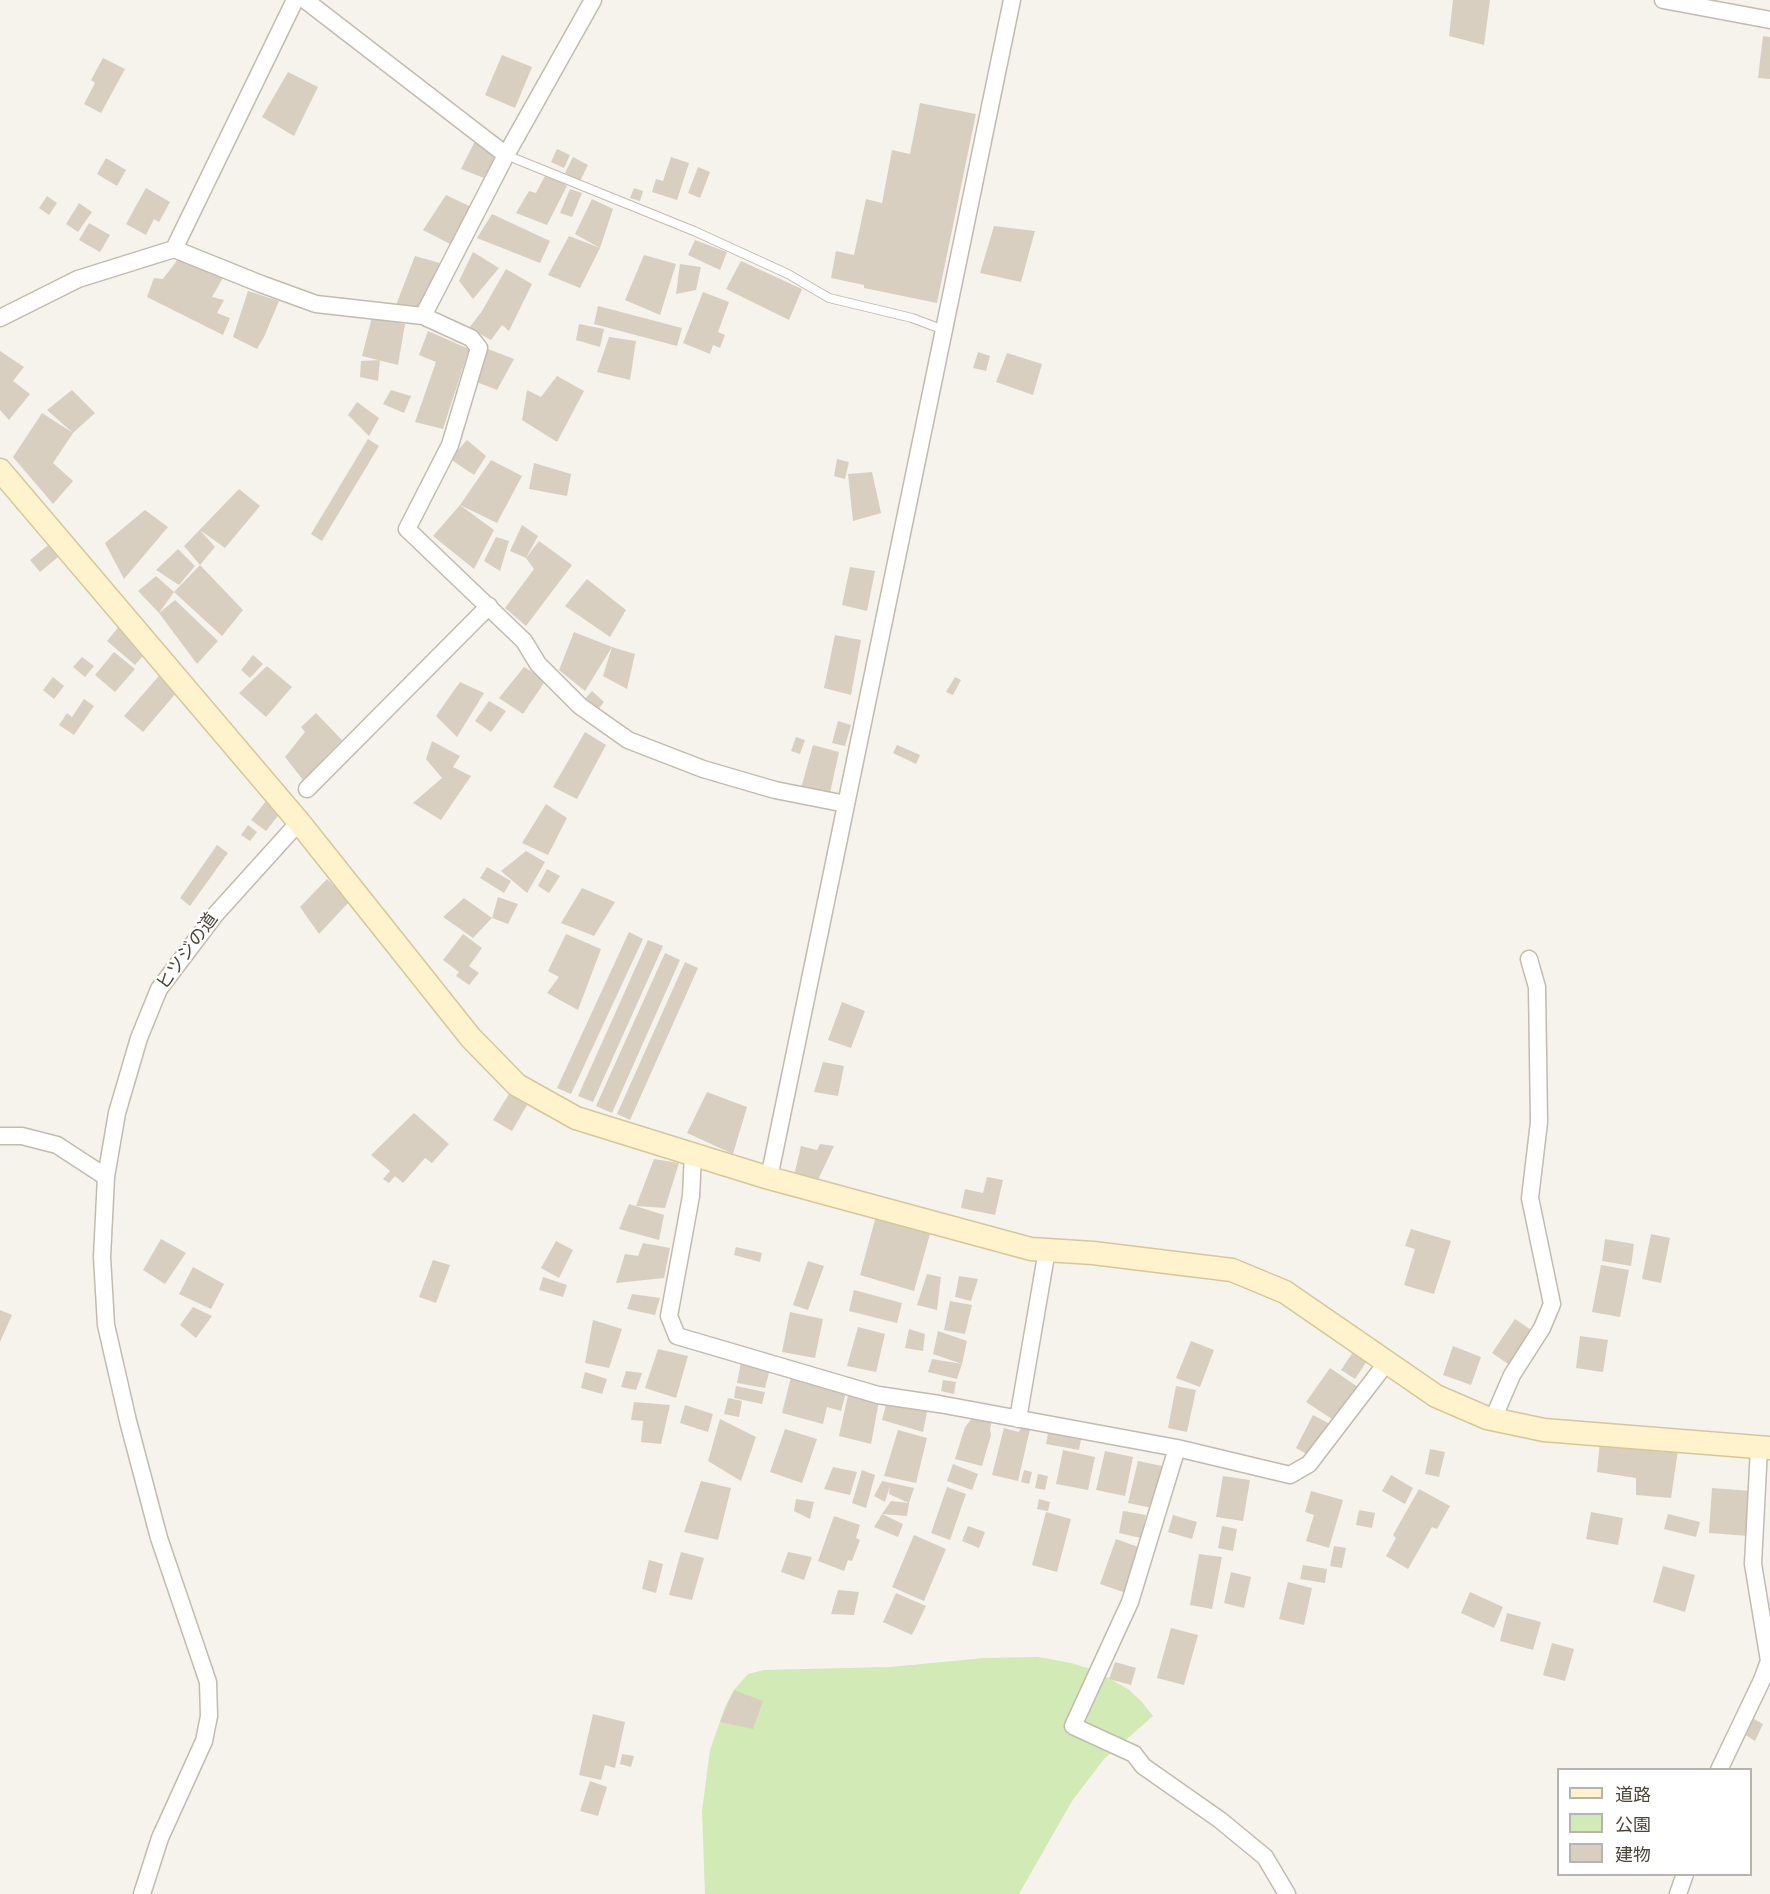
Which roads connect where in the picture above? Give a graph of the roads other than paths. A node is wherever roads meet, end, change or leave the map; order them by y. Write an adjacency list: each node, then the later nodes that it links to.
1 (296, 0): 8 (street)
2 (305, 0): 7 (street)
3 (593, 0): 7 (street)
4 (1012, 0): 11 (street)
5 (1663, 0): 6 (street)
6 (1770, 20)
7 (506, 156): 9 (street); 11 (lane)
8 (174, 249): 9 (street); 10 (street)
9 (423, 316): 13 (street)
10 (0, 318)
11 (944, 330): 15 (street)
12 (0, 470): 16 (street)
13 (489, 606): 14 (street); 15 (street)
14 (307, 789)
15 (846, 804): 21 (street)
16 (299, 822): 19 (street); 20 (street, ヒツジの道)
17 (1529, 959): 25 (street)
18 (0, 1136): 20 (street)
19 (693, 1154): 21 (street); 24 (street)
20 (106, 1177): 31 (street, ヒツジの道)
21 (769, 1178): 22 (street)
22 (1047, 1250): 23 (street); 24 (street)
23 (1387, 1362): 25 (street); 26 (street)
24 (1018, 1419): 26 (street)
25 (1493, 1419): 27 (street)
26 (1178, 1448): 32 (street)
27 (1765, 1448): 28 (street)
28 (1770, 1661): 29 (street)
29 (1720, 1768)
30 (1685, 1876): 33 (street)
31 (142, 1894)
32 (1287, 1894)
33 (1678, 1894)

